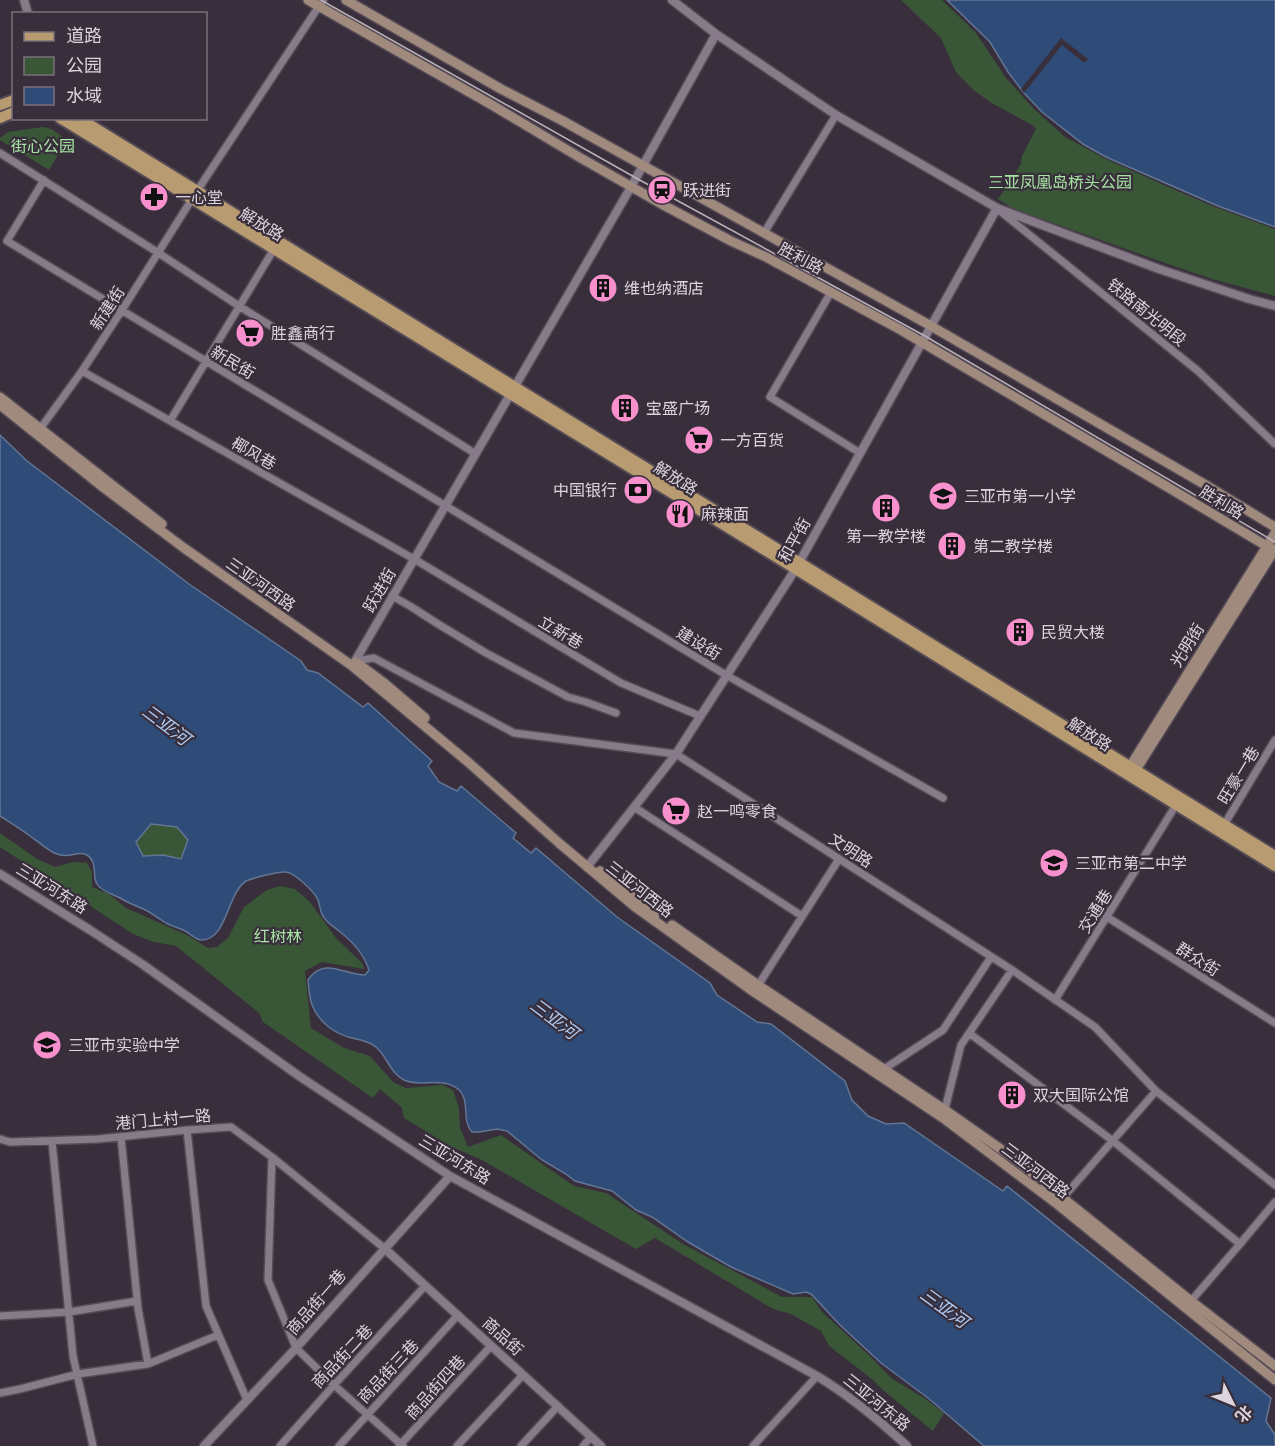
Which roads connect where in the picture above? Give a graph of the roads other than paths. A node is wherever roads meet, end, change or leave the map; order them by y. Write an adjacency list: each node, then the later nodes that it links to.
1 (308, 0): 4 (main road, 胜利路)
2 (346, 0): 10 (main road, 胜利路)
3 (672, 0): 5 (street)
4 (321, 3): 12 (main road, 胜利路); 13 (street, 新建街)
5 (716, 34): 6 (street); 10 (street, 跃进街)
6 (837, 115): 14 (street); 15 (street)
7 (64, 120): 13 (main road, 解放路)
8 (82, 120): 13 (main road, 解放路)
9 (0, 153): 11 (street)
10 (643, 166): 12 (street, 跃进街); 15 (main road, 胜利路)
11 (44, 180): 17 (street); 21 (street, 新民街)
12 (631, 187): 18 (main road, 胜利路); 26 (street, 跃进街)
13 (195, 195): 16 (main road, 解放路); 17 (street, 新建街); 26 (main road, 解放路)
14 (997, 208): 20 (street); 22 (street, 和平街); 31 (street, 铁路南光明段)
15 (764, 233): 22 (main road, 胜利路)
16 (274, 249): 19 (street); 26 (main road, 解放路)
17 (158, 252): 19 (street); 21 (street, 新建街)
18 (831, 292): 23 (main road, 胜利路); 32 (street)
19 (239, 306): 24 (street); 33 (street)
20 (1275, 306)
21 (122, 310): 24 (street, 新民街); 25 (street, 新建街)
22 (931, 326): 23 (street, 和平街); 35 (main road, 胜利路)
23 (922, 342): 32 (street, 和平街); 37 (main road, 胜利路)
24 (205, 361): 29 (street); 34 (street, 新民街)
25 (82, 371): 29 (street, 椰风巷); 30 (street, 新建街)
26 (513, 391): 33 (street, 跃进街); 39 (main road, 解放路)
27 (0, 398): 30 (main road, 三亚河西路)
28 (0, 405): 54 (main road, 三亚河西路)
29 (170, 421): 38 (street, 椰风巷)
30 (40, 429): 41 (main road, 三亚河西路)
31 (1275, 444)
32 (860, 453): 39 (street, 和平街)
33 (476, 454): 34 (street, 跃进街)
34 (445, 506): 38 (street, 跃进街); 42 (street, 建设街)
35 (1275, 527)
36 (1275, 532): 37 (main road, 光明街)
37 (1273, 549): 47 (main road, 光明街)
38 (414, 559): 40 (street, 跃进街); 44 (street, 立新巷)
39 (797, 566): 42 (street, 和平街); 47 (main road, 解放路)
40 (392, 596): 41 (street, 跃进街); 43 (street)
41 (355, 661): 46 (street, 文明路); 54 (main road, 三亚河西路)
42 (726, 675): 44 (street, 和平街); 48 (street, 建设街)
43 (615, 713)
44 (700, 716): 46 (street, 和平街)
45 (1275, 740): 51 (street, 旺豪一巷)
46 (676, 754): 50 (street, 和平街); 53 (street, 文明路)
47 (1131, 772): 49 (main road, 解放路); 51 (main road, 解放路)
48 (943, 798)
49 (1176, 805): 55 (main road, 解放路); 58 (street, 交通巷)
50 (634, 807): 54 (street, 和平街); 57 (street)
51 (1224, 825): 52 (main road, 解放路)
52 (1275, 856)
53 (839, 859): 57 (street); 59 (street, 文明路)
54 (589, 865): 61 (main road, 三亚河西路)
55 (1275, 866)
56 (0, 874): 74 (street, 三亚河东路)
57 (802, 916): 61 (street)
58 (1107, 917): 62 (street, 交通巷); 63 (street, 群众街)
59 (991, 957): 60 (street, 文明路); 65 (street)
60 (1012, 970): 62 (street, 文明路); 64 (street)
61 (756, 988): 65 (main road, 三亚河西路)
62 (1055, 1000): 66 (street, 文明路)
63 (1275, 1023)
64 (969, 1033): 67 (street); 72 (street)
65 (880, 1071): 67 (main road, 三亚河西路)
66 (1156, 1091): 72 (street); 75 (street, 文明路)
67 (944, 1114): 76 (main road, 三亚河西路)
68 (187, 1130): 69 (street, 港门上村一路); 73 (street, 港门上村一路); 86 (street)
69 (121, 1137): 71 (street, 港门上村一路); 81 (street)
70 (0, 1139): 71 (street, 港门上村一路)
71 (52, 1141): 83 (street)
72 (1113, 1141): 76 (street); 78 (street)
73 (272, 1157): 79 (street, 港门上村一路); 88 (street)
74 (450, 1176): 79 (street, 商品街一巷); 93 (street, 三亚河东路)
75 (1275, 1185)
76 (1060, 1201): 82 (main road, 三亚河西路); 94 (main road, 三亚河西路)
77 (1275, 1202): 78 (street)
78 (1240, 1244): 82 (street)
79 (384, 1248): 80 (street, 商品街); 88 (street, 商品街一巷)
80 (426, 1286): 84 (street, 商品街); 95 (street, 商品街二巷)
81 (137, 1301): 83 (street); 89 (street)
82 (1191, 1301): 90 (main road, 三亚河西路)
83 (69, 1312): 85 (street); 91 (street)
84 (458, 1315): 87 (street, 商品街); 99 (street, 商品街三巷)
85 (0, 1316)
86 (218, 1335): 89 (street); 97 (street)
87 (491, 1346): 92 (street, 商品街); 102 (street, 商品街四巷)
88 (296, 1348): 95 (street); 97 (street, 商品街一巷)
89 (148, 1364): 91 (street)
90 (1275, 1366)
91 (78, 1374): 96 (street); 103 (street)
92 (523, 1375): 98 (street, 商品街); 107 (street)
93 (817, 1376): 101 (street, 三亚河东路); 111 (street)
94 (1275, 1380)
95 (334, 1385): 99 (street); 105 (street, 商品街二巷)
96 (0, 1393)
97 (247, 1400): 104 (street, 商品街一巷)
98 (558, 1406): 100 (street, 商品街); 108 (street)
99 (367, 1414): 102 (street); 106 (street, 商品街三巷)
100 (591, 1437): 109 (street); 110 (street, 商品街)
101 (903, 1444)
102 (401, 1445)
103 (93, 1446)
104 (204, 1446)
105 (280, 1446)
106 (339, 1446)
107 (458, 1446)
108 (521, 1446)
109 (583, 1446)
110 (601, 1446)
111 (753, 1446)

